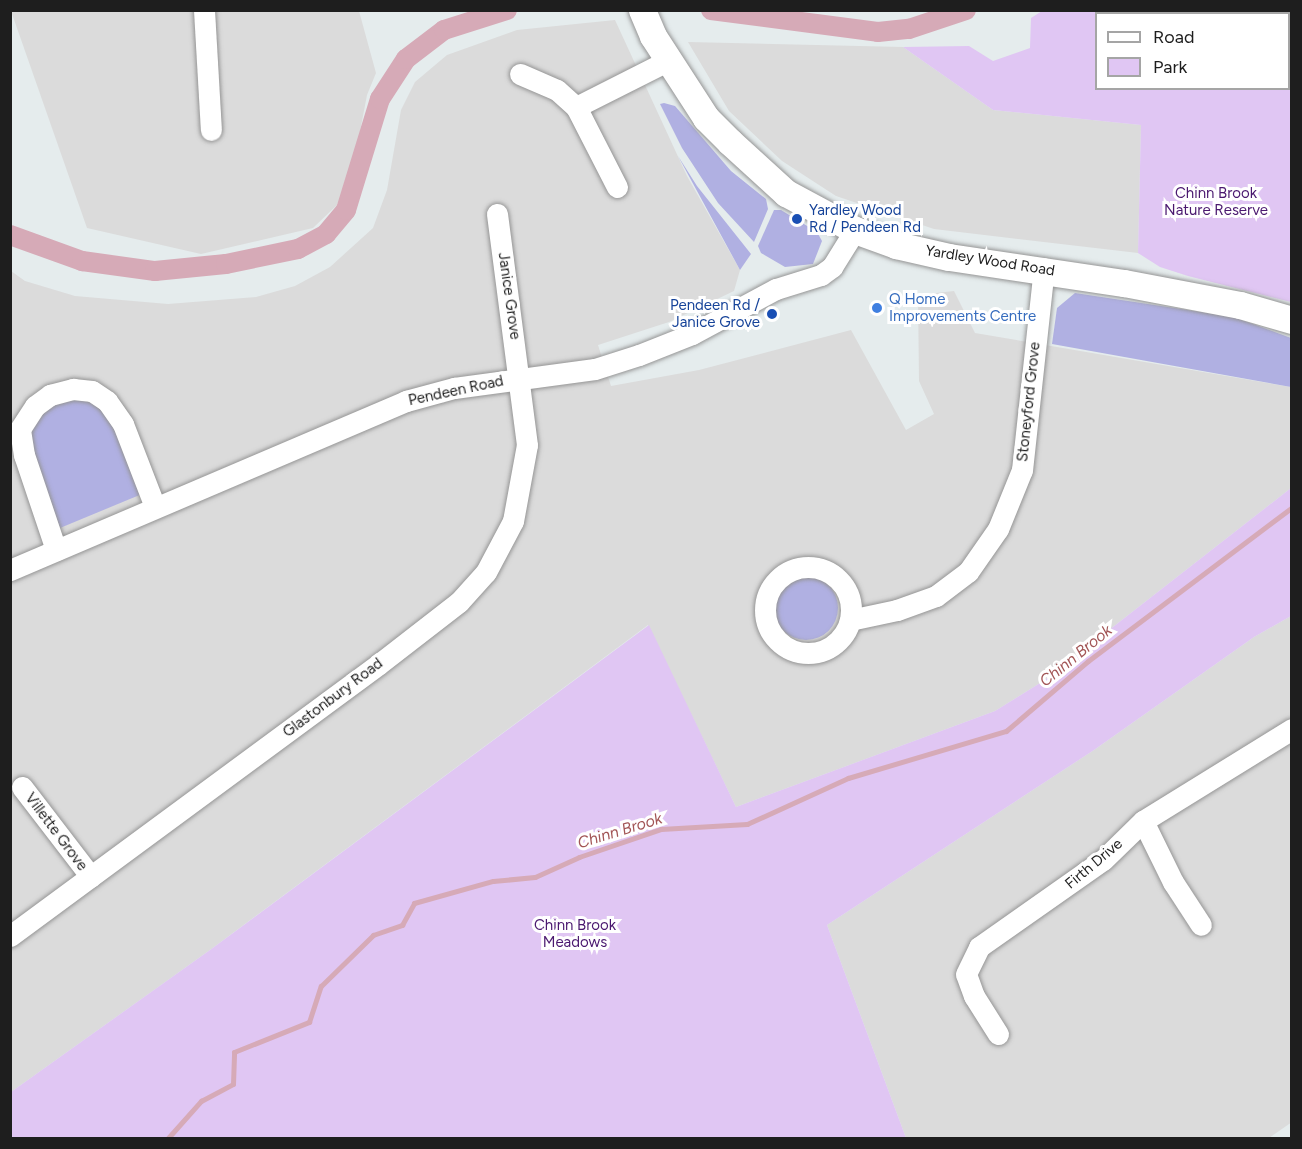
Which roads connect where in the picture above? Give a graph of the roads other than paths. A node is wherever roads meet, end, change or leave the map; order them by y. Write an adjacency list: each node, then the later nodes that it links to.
1 (204, 10): 6 (street)
2 (646, 20): 3 (street, Yardley Wood Road)
3 (669, 60): 5 (street); 9 (street, Yardley Wood Road)
4 (520, 74): 5 (street)
5 (576, 107): 7 (street)
6 (211, 130)
7 (617, 187)
8 (497, 214): 12 (street, Janice Grove)
9 (855, 230): 10 (street, Yardley Wood Road); 12 (street, Pendeen Road)
10 (1044, 268): 11 (street, Yardley Wood Road); 16 (street, Stoneyford Grove)
11 (1292, 320)
12 (520, 377): 13 (street, Pendeen Road); 20 (street, Glastonbury Road)
13 (155, 507): 14 (street, Pendeen Road); 14 (street)
14 (56, 550): 15 (street, Pendeen Road)
15 (10, 570)
16 (850, 620): 16 (street)
17 (1292, 729): 19 (street, Firth Drive)
18 (22, 787): 20 (street, Villette Grove)
19 (1143, 820): 21 (street); 23 (street, Firth Drive)
20 (91, 877): 22 (street, Glastonbury Road)
21 (1201, 925)
22 (10, 936)
23 (998, 1035)

